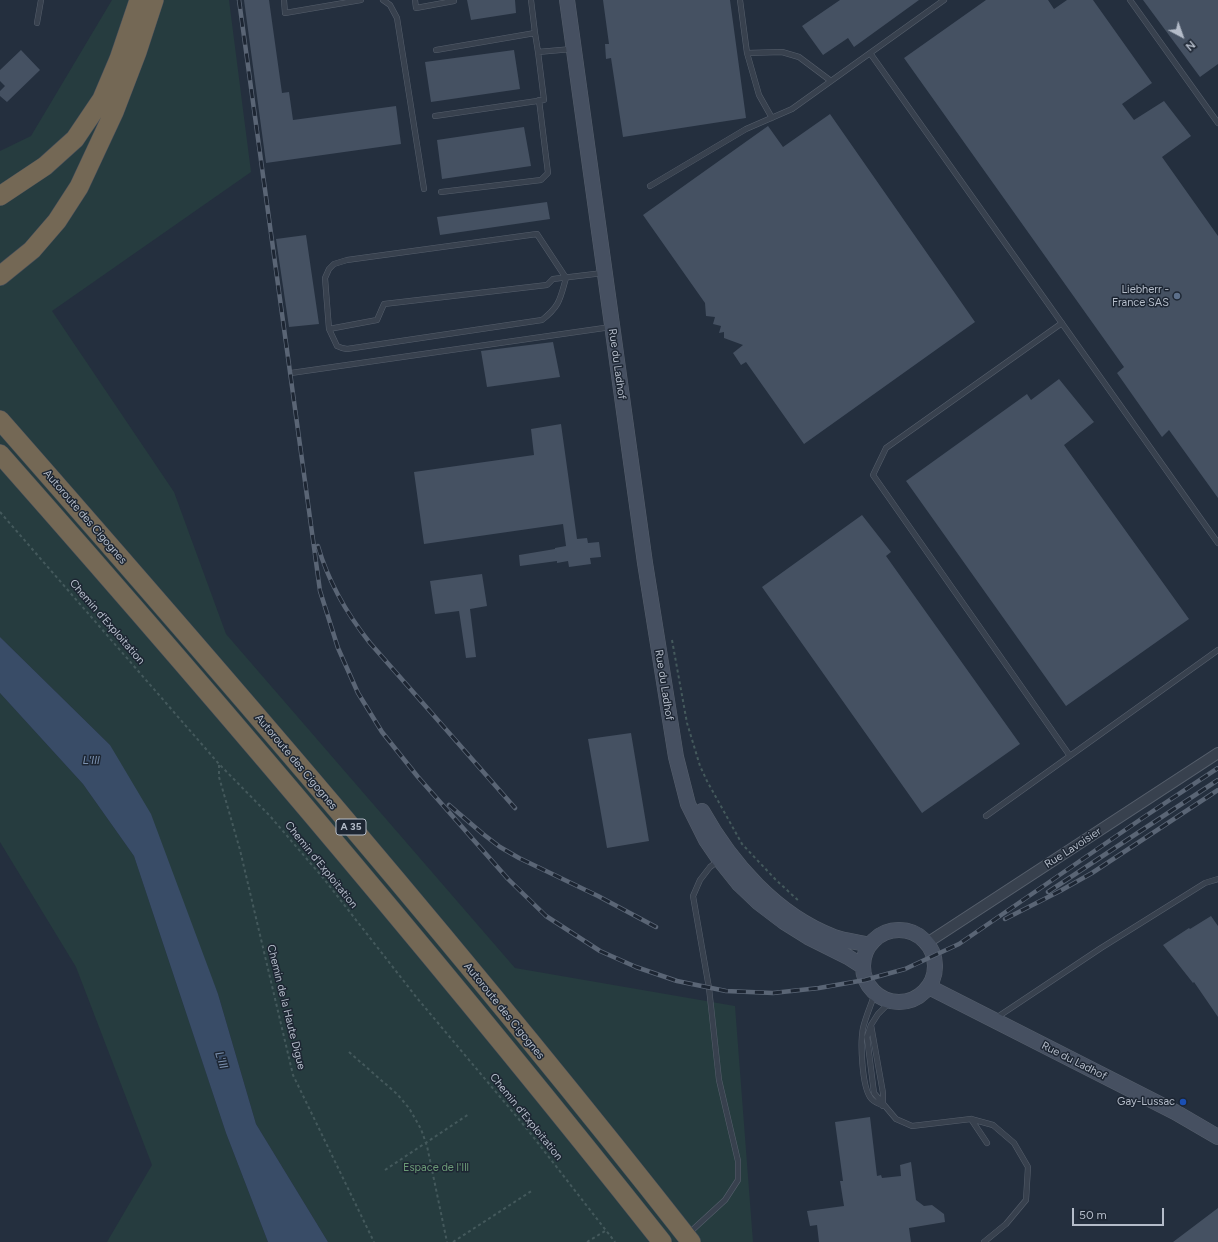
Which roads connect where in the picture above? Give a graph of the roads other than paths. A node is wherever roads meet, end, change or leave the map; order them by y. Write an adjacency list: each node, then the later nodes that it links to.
1 (41, 0): 16 (lane)
2 (139, 0): 15 (highway)
3 (154, 0): 15 (highway)
4 (284, 0): 13 (lane)
5 (361, 0): 13 (lane)
6 (383, 0): 30 (lane)
7 (415, 0): 14 (lane)
8 (530, 0): 17 (lane)
9 (567, 0): 18 (main road, Rue du Ladhof)
10 (740, 0): 21 (lane)
11 (944, 0): 22 (lane)
12 (1130, 0): 28 (lane)
13 (350, 1)
14 (454, 1)
15 (139, 22): 23 (highway)
16 (36, 23)
17 (535, 33): 19 (lane); 20 (lane)
18 (574, 49): 20 (lane); 33 (main road, Rue du Ladhof)
19 (436, 50)
20 (538, 52): 25 (lane)
21 (747, 52): 24 (lane); 27 (lane)
22 (870, 53): 24 (lane); 36 (lane)
23 (125, 64): 32 (highway); 34 (highway)
24 (831, 81): 27 (lane)
25 (539, 100): 26 (lane); 31 (lane)
26 (435, 116)
27 (772, 118): 29 (lane)
28 (1218, 123)
29 (650, 186)
30 (424, 189)
31 (441, 192)
32 (0, 196)
33 (604, 273): 35 (lane); 37 (main road, Rue du Ladhof)
34 (0, 276)
35 (566, 278): 38 (lane); 38 (lane); 38 (lane)
36 (1062, 323): 42 (lane); 46 (lane)
37 (612, 327): 39 (lane); 44 (main road, Rue du Ladhof)
38 (330, 329)
39 (291, 373)
40 (0, 420): 62 (highway, Autoroute des Cigognes / A 35)
41 (0, 454): 63 (highway, Autoroute des Cigognes / A 35)
42 (1218, 543)
43 (1218, 650): 46 (lane)
44 (671, 728): 48 (main road, Rue du Ladhof); 51 (main road, Rue du Ladhof)
45 (1218, 753): 50 (street, Rue Lavoisier)
46 (1070, 756): 47 (lane)
47 (986, 816)
48 (720, 859): 52 (main road, Rue du Ladhof); 62 (lane)
49 (1218, 878): 56 (lane)
50 (928, 943): 51 (main road); 53 (main road)
51 (869, 945): 52 (main road)
52 (862, 966): 54 (main road)
53 (930, 987): 55 (main road); 56 (main road, Rue du Ladhof)
54 (875, 993): 55 (main road); 58 (lane)
55 (891, 1001): 57 (lane)
56 (993, 1019): 60 (main road, Rue du Ladhof)
57 (871, 1025): 58 (lane); 58 (lane)
58 (883, 1106): 59 (lane)
59 (971, 1119): 61 (lane); 64 (lane)
60 (1218, 1137)
61 (987, 1142)
62 (688, 1239)
63 (662, 1242)
64 (984, 1242)

